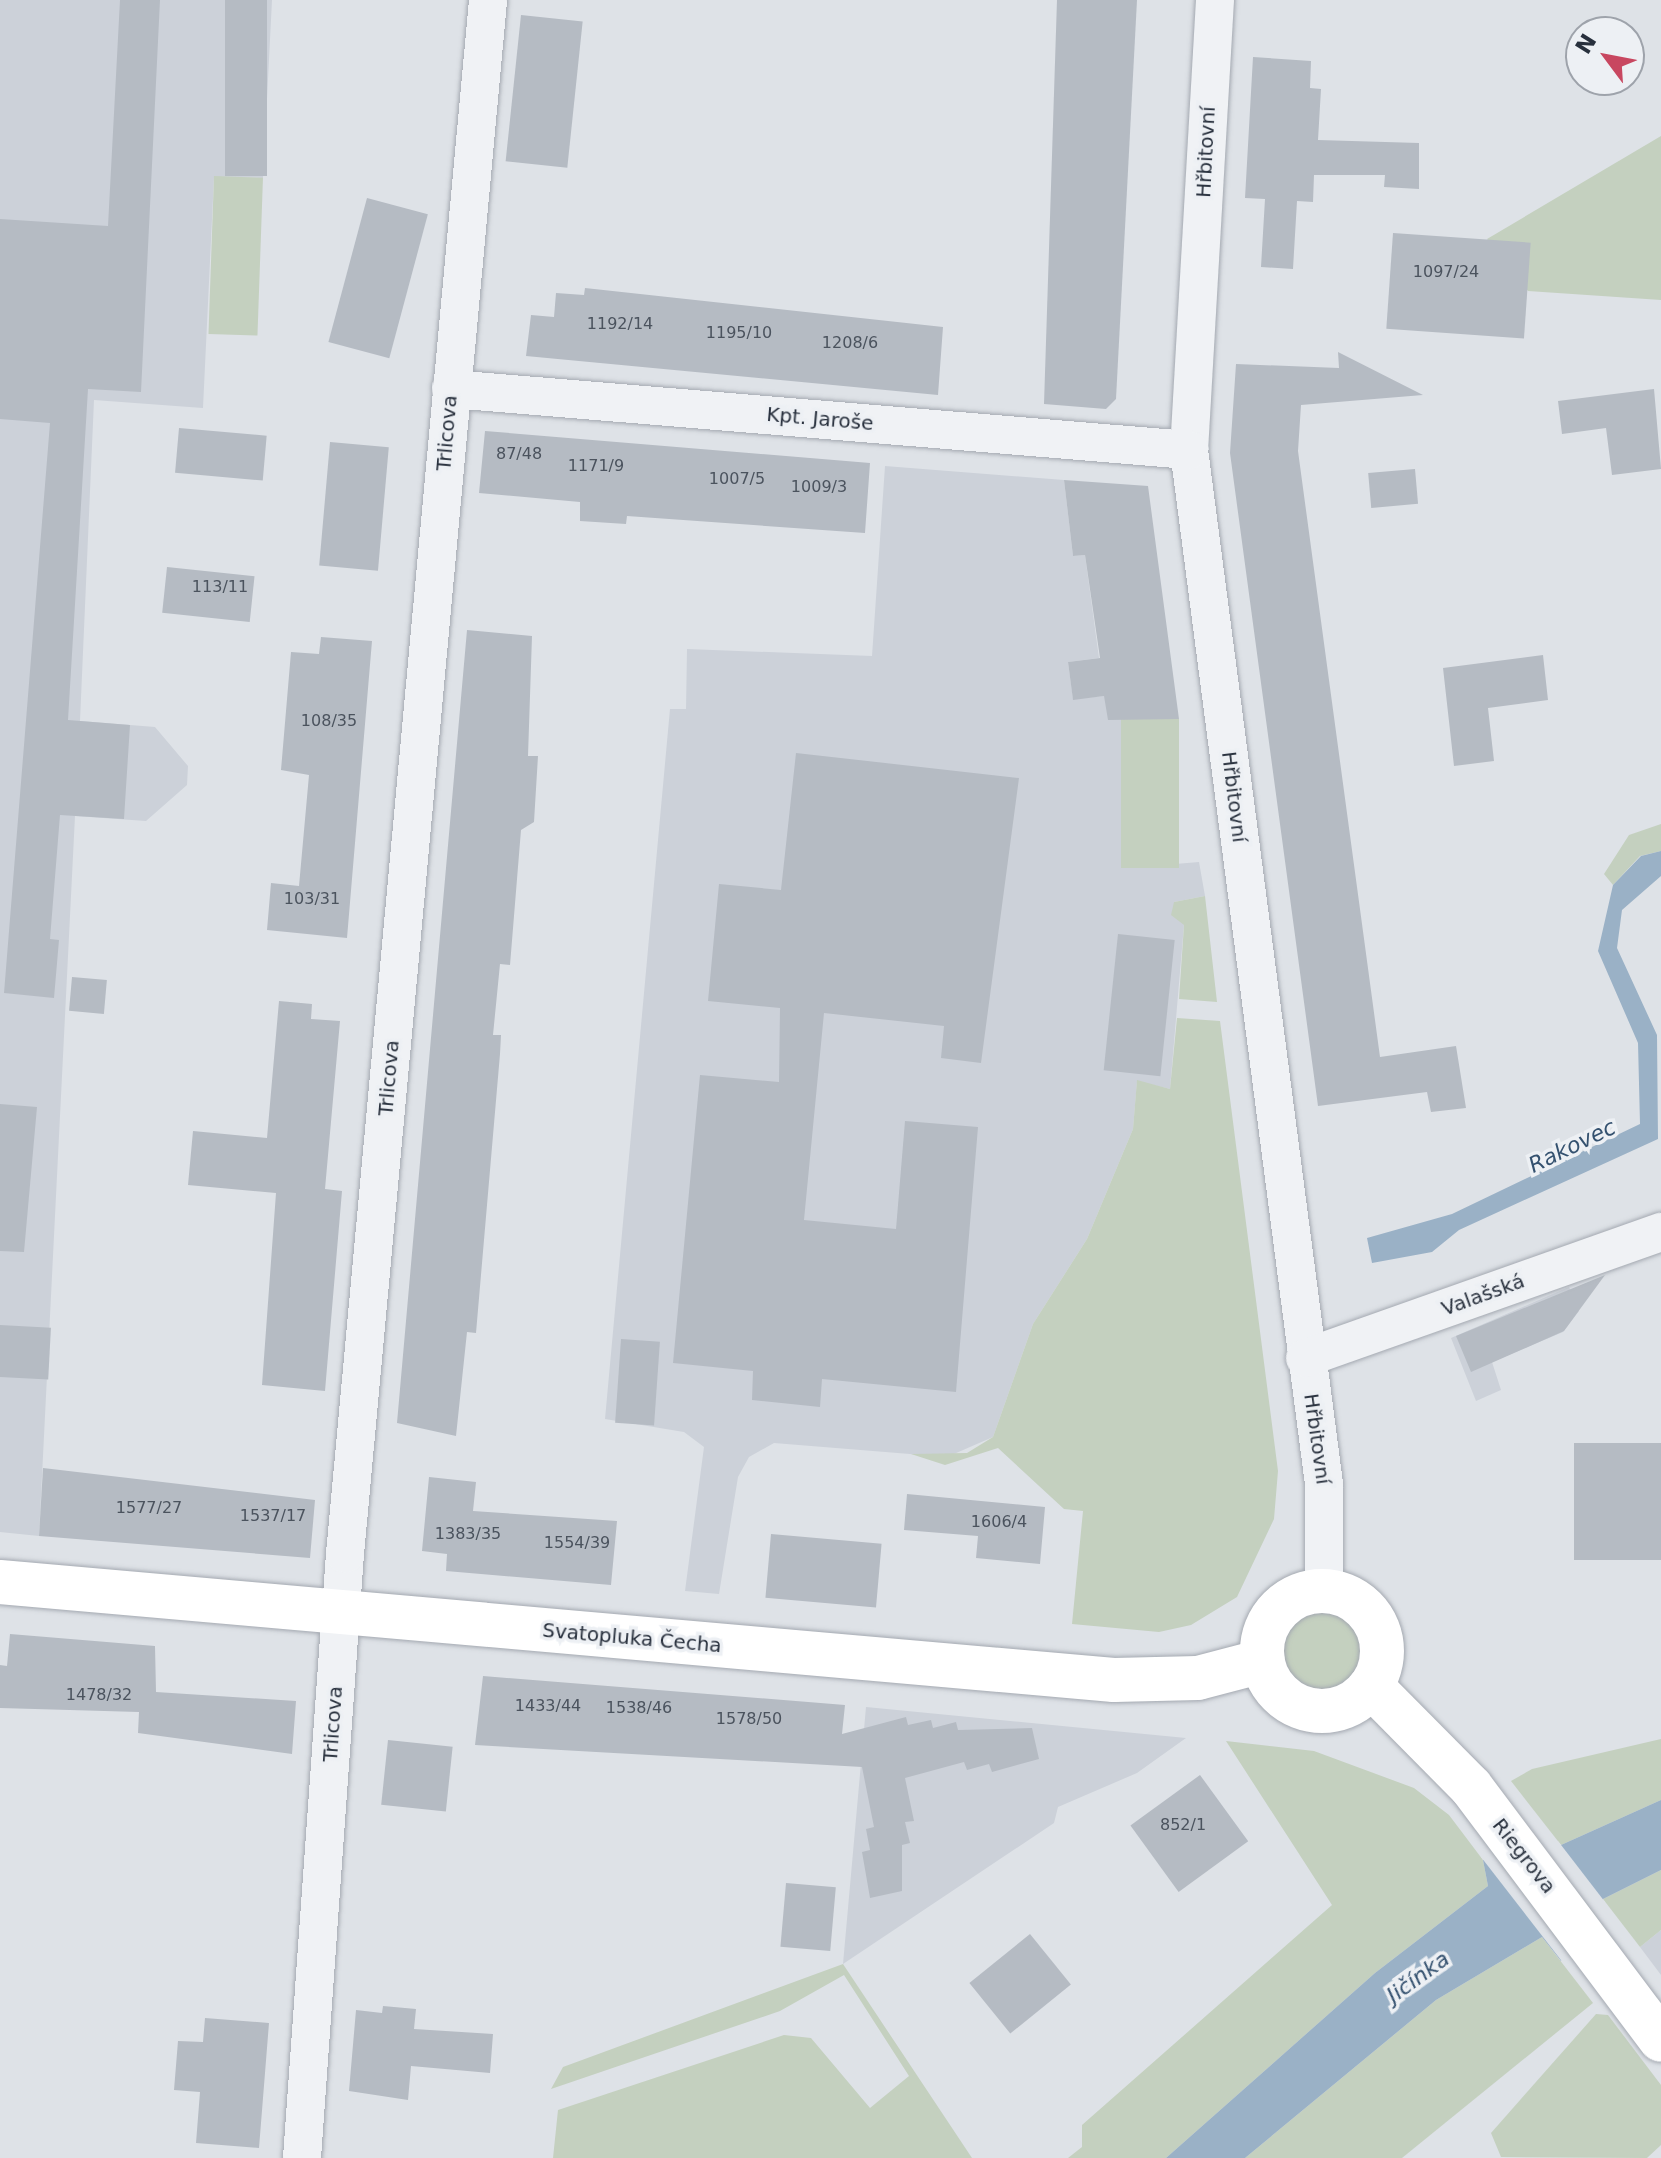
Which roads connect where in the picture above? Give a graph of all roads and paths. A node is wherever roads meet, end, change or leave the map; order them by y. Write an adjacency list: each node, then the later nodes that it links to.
1 (488, 0): 3 (street, Trlicova)
2 (1215, 0): 4 (street, Hřbitovní)
3 (451, 389): 4 (street, Kpt. Jaroše); 9 (street, Trlicova)
4 (1189, 450): 6 (street, Hřbitovní)
5 (1661, 1232): 6 (street, Valašská)
6 (1305, 1358): 8 (street, Hřbitovní)
7 (0, 1582): 9 (street, Svatopluka Čecha)
8 (1324, 1591): 10 (street); 11 (street)
9 (340, 1613): 10 (street, Svatopluka Čecha); 13 (street, Trlicova)
10 (1263, 1661): 11 (street)
11 (1371, 1686): 12 (street, Riegrova)
12 (1661, 2040)
13 (302, 2158)

